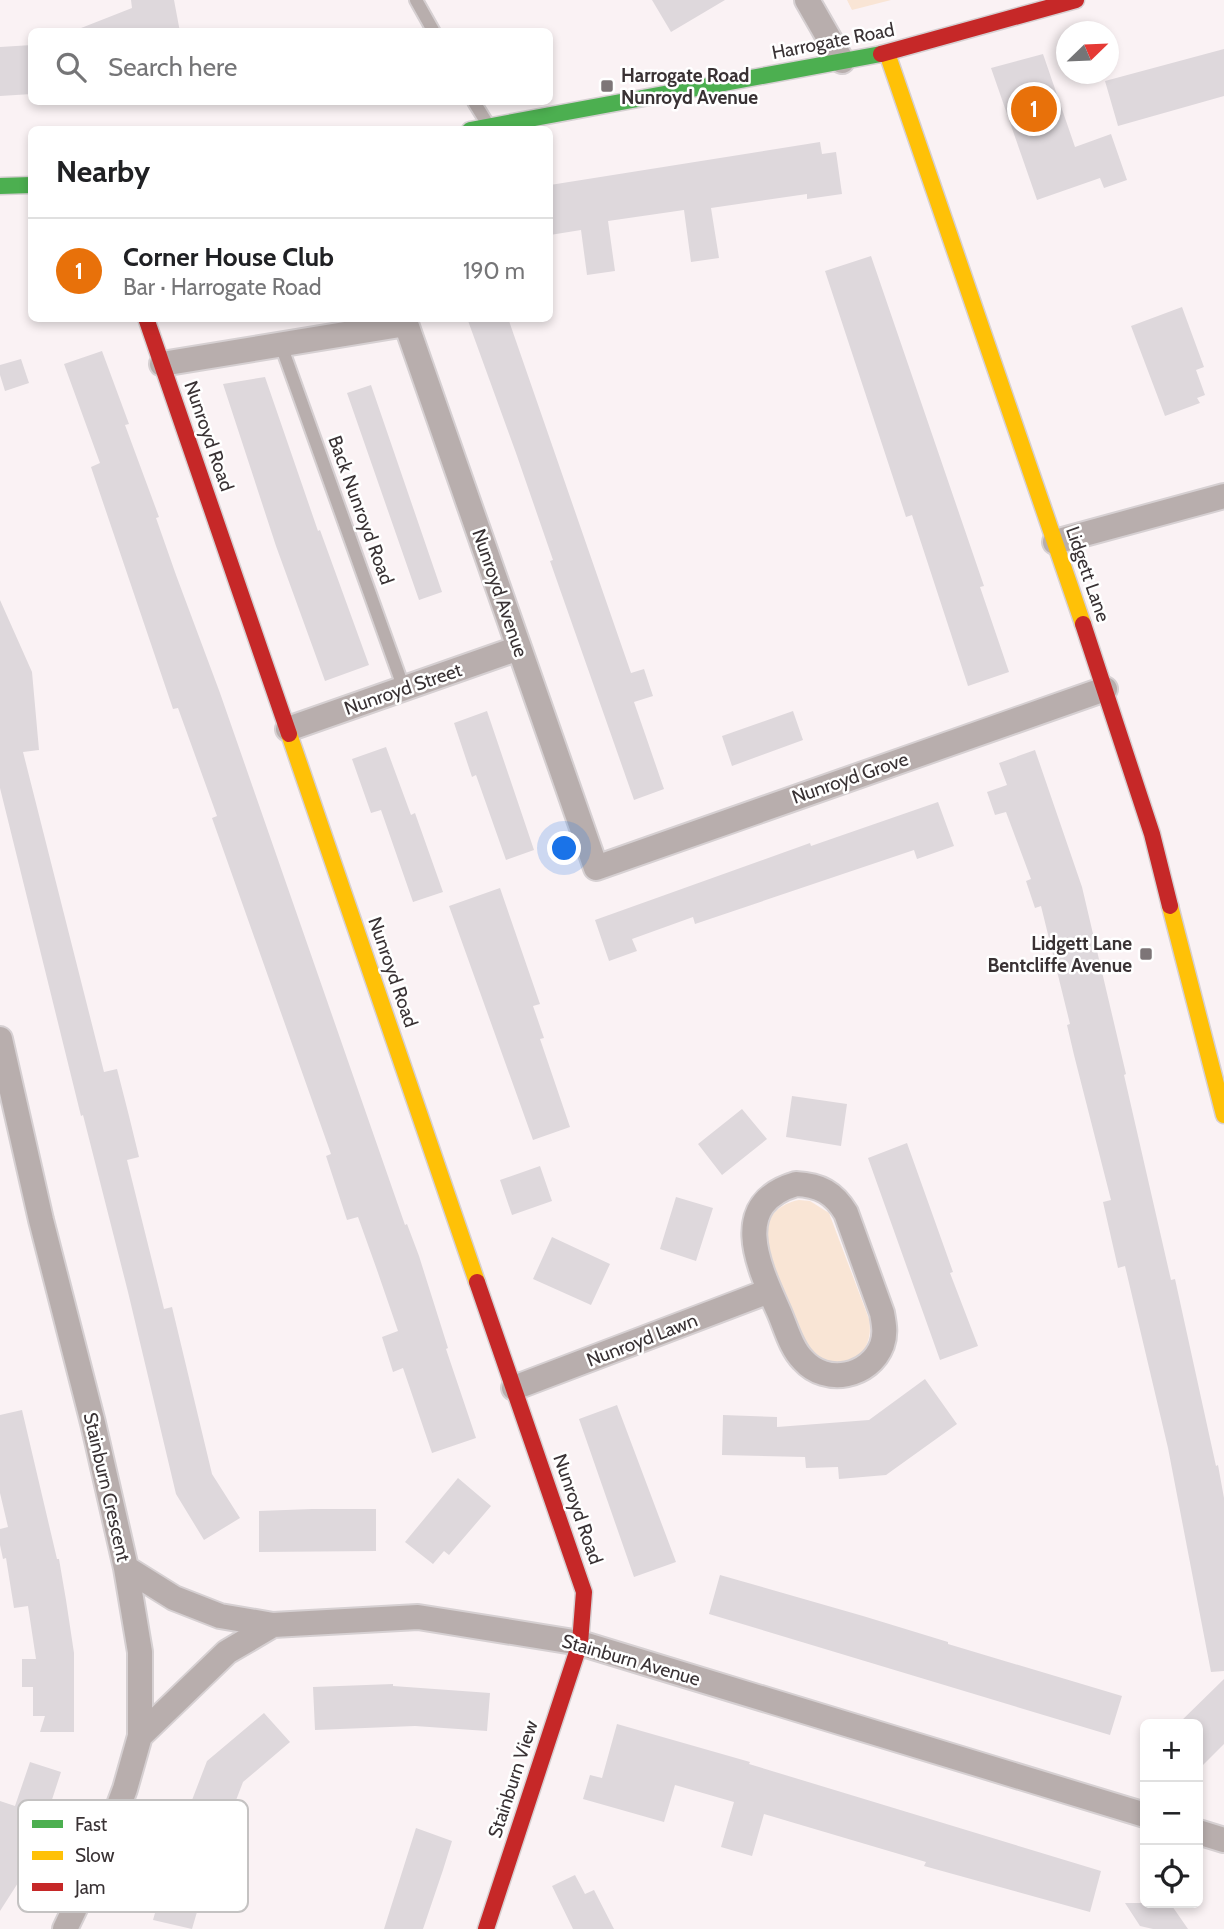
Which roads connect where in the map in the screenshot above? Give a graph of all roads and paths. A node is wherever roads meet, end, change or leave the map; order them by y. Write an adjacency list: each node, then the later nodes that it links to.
1 (416, 0): 4 (lane)
2 (807, 0): 6 (street)
3 (1076, 0): 5 (street, Harrogate Road)
4 (432, 28)
5 (887, 53): 6 (street, Harrogate Road); 18 (street, Lidgett Lane)
6 (842, 61): 9 (street, Harrogate Road)
7 (476, 105): 8 (lane)
8 (488, 126)
9 (494, 126)
10 (28, 185): 11 (street)
11 (0, 186)
12 (147, 322): 16 (street, Nunroyd Road)
13 (400, 322): 15 (street)
14 (405, 322): 19 (street, Nunroyd Avenue)
15 (281, 345): 16 (street); 20 (lane, Back Nunroyd Road)
16 (162, 365): 22 (street, Nunroyd Road)
17 (1224, 496): 18 (street)
18 (1055, 542): 21 (street, Lidgett Lane)
19 (519, 648): 20 (street, Nunroyd Street); 23 (street, Nunroyd Avenue)
20 (404, 689): 22 (street, Nunroyd Street)
21 (1105, 689): 23 (street, Nunroyd Grove); 25 (street, Lidgett Lane)
22 (288, 729): 27 (street, Nunroyd Road)
23 (596, 868)
24 (0, 1039): 28 (street, Stainburn Crescent)
25 (1224, 1115)
26 (769, 1291): 26 (street); 27 (street, Nunroyd Lawn)
27 (514, 1388): 30 (street, Nunroyd Road)
28 (126, 1568): 29 (street); 31 (street, Stainburn Crescent)
29 (273, 1625): 30 (street, Stainburn Avenue); 31 (street, Stainburn Avenue)
30 (580, 1643): 33 (street, Stainburn Avenue); 38 (street, Stainburn View)
31 (141, 1736): 32 (street, Stainburn Crescent)
32 (121, 1800)
33 (1140, 1813)
34 (1203, 1834): 35 (street)
35 (1224, 1840)
36 (73, 1912): 37 (street, Stainburn Crescent)
37 (65, 1929)
38 (485, 1929)

